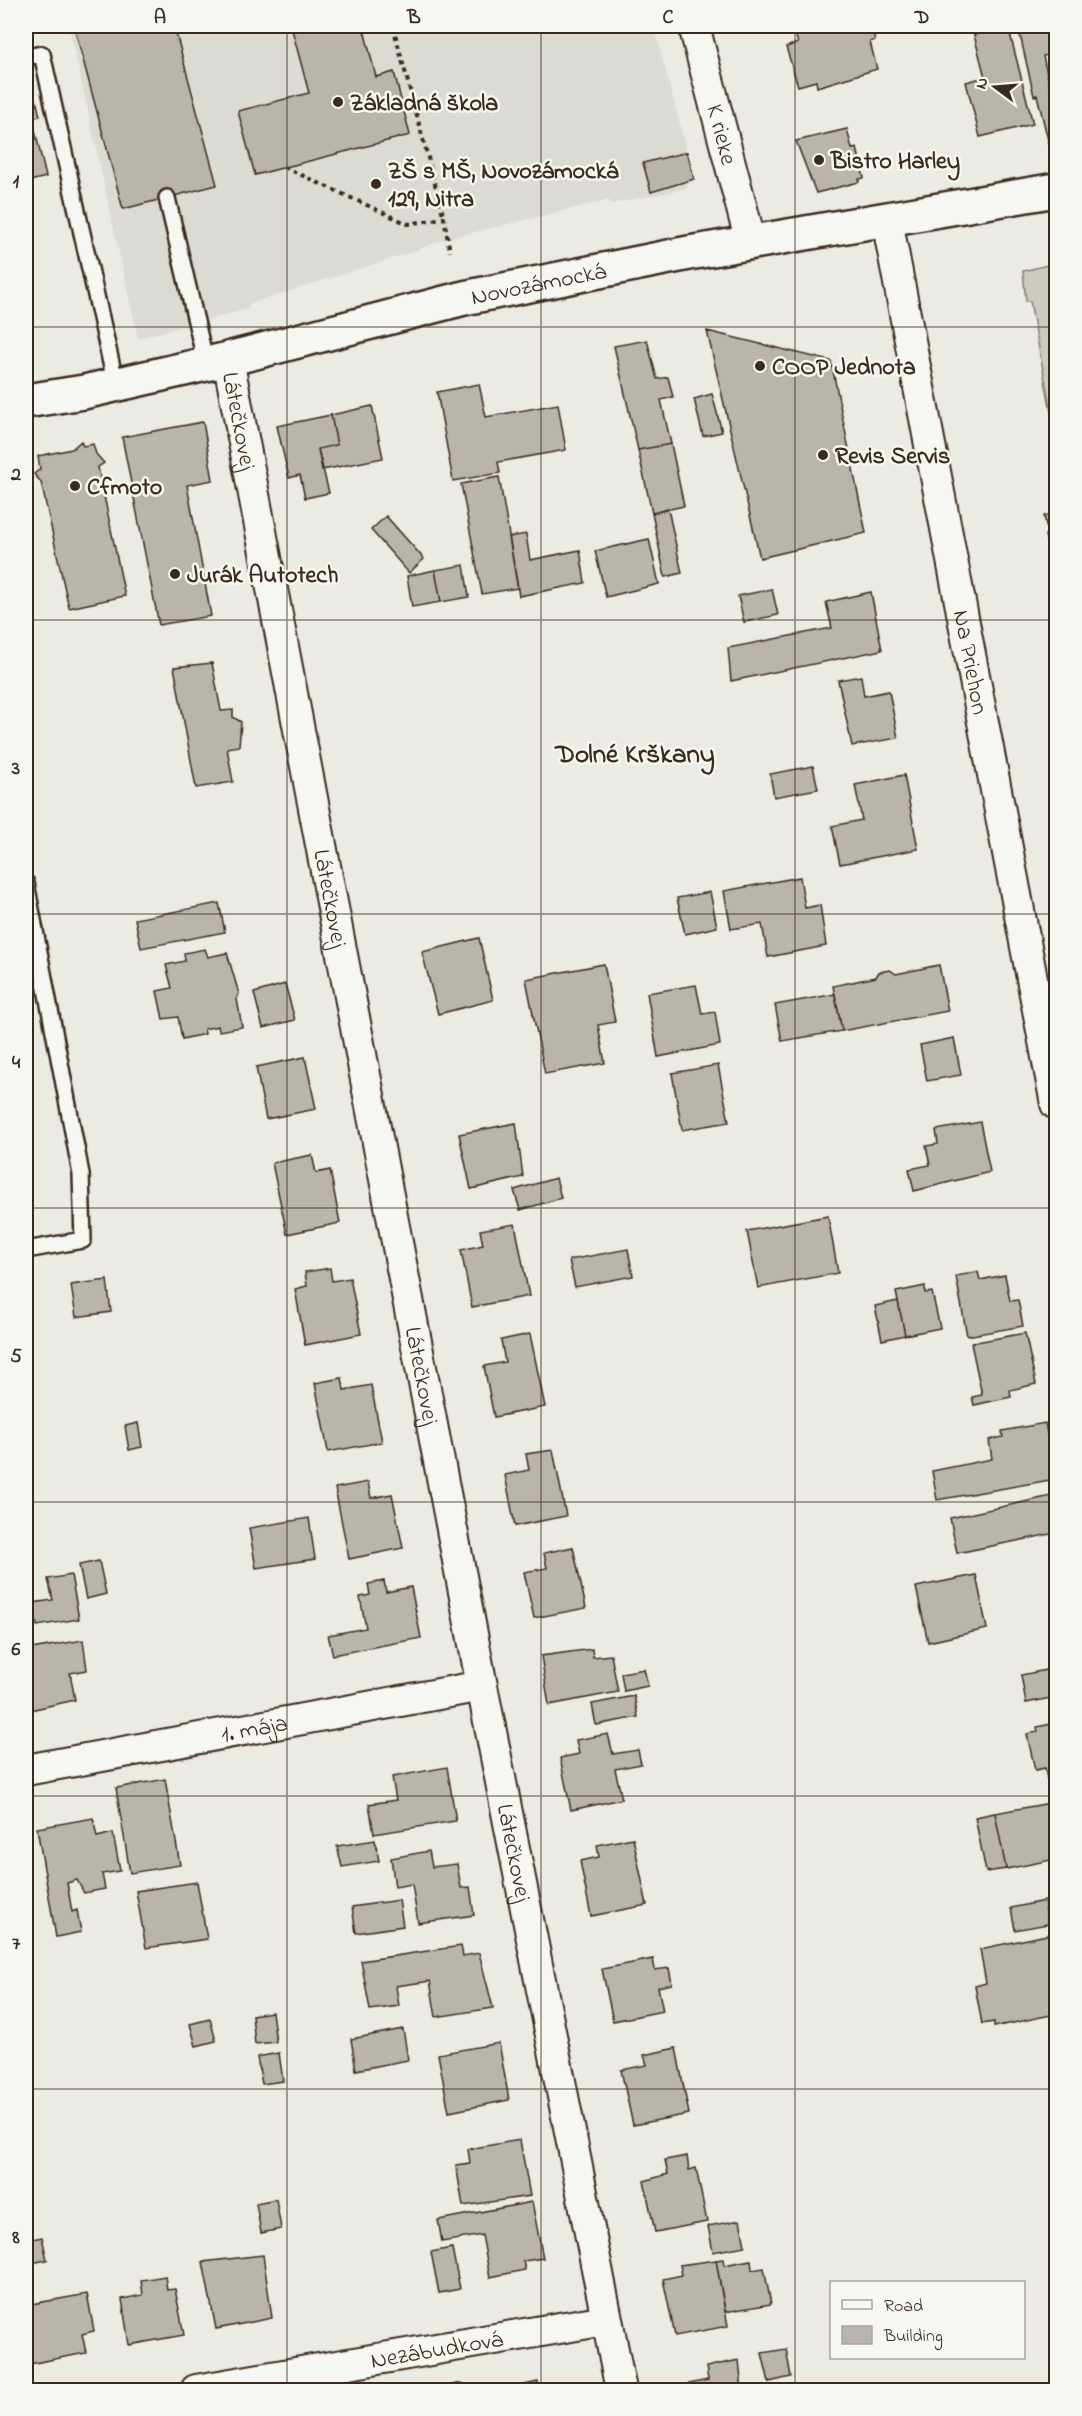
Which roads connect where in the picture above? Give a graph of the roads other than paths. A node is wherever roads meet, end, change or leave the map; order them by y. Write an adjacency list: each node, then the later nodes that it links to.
1 (694, 26): 6 (street, K rieke)
2 (26, 57): 8 (lane)
3 (1056, 190): 5 (main road, Novozámocká)
4 (167, 198): 7 (lane)
5 (887, 220): 6 (main road, Novozámocká); 11 (street, Na Priehon)
6 (751, 243): 7 (main road, Novozámocká)
7 (217, 362): 8 (main road, Novozámocká); 13 (street, Látečkovej)
8 (116, 385): 9 (main road, Novozámocká)
9 (26, 401)
10 (26, 883): 12 (lane)
11 (1056, 1104)
12 (26, 1250)
13 (483, 1686): 14 (street, 1. mája); 15 (street, Látečkovej)
14 (26, 1770)
15 (606, 2320): 16 (street, Nezábudková); 17 (street, Látečkovej)
16 (196, 2391)
17 (621, 2391)

